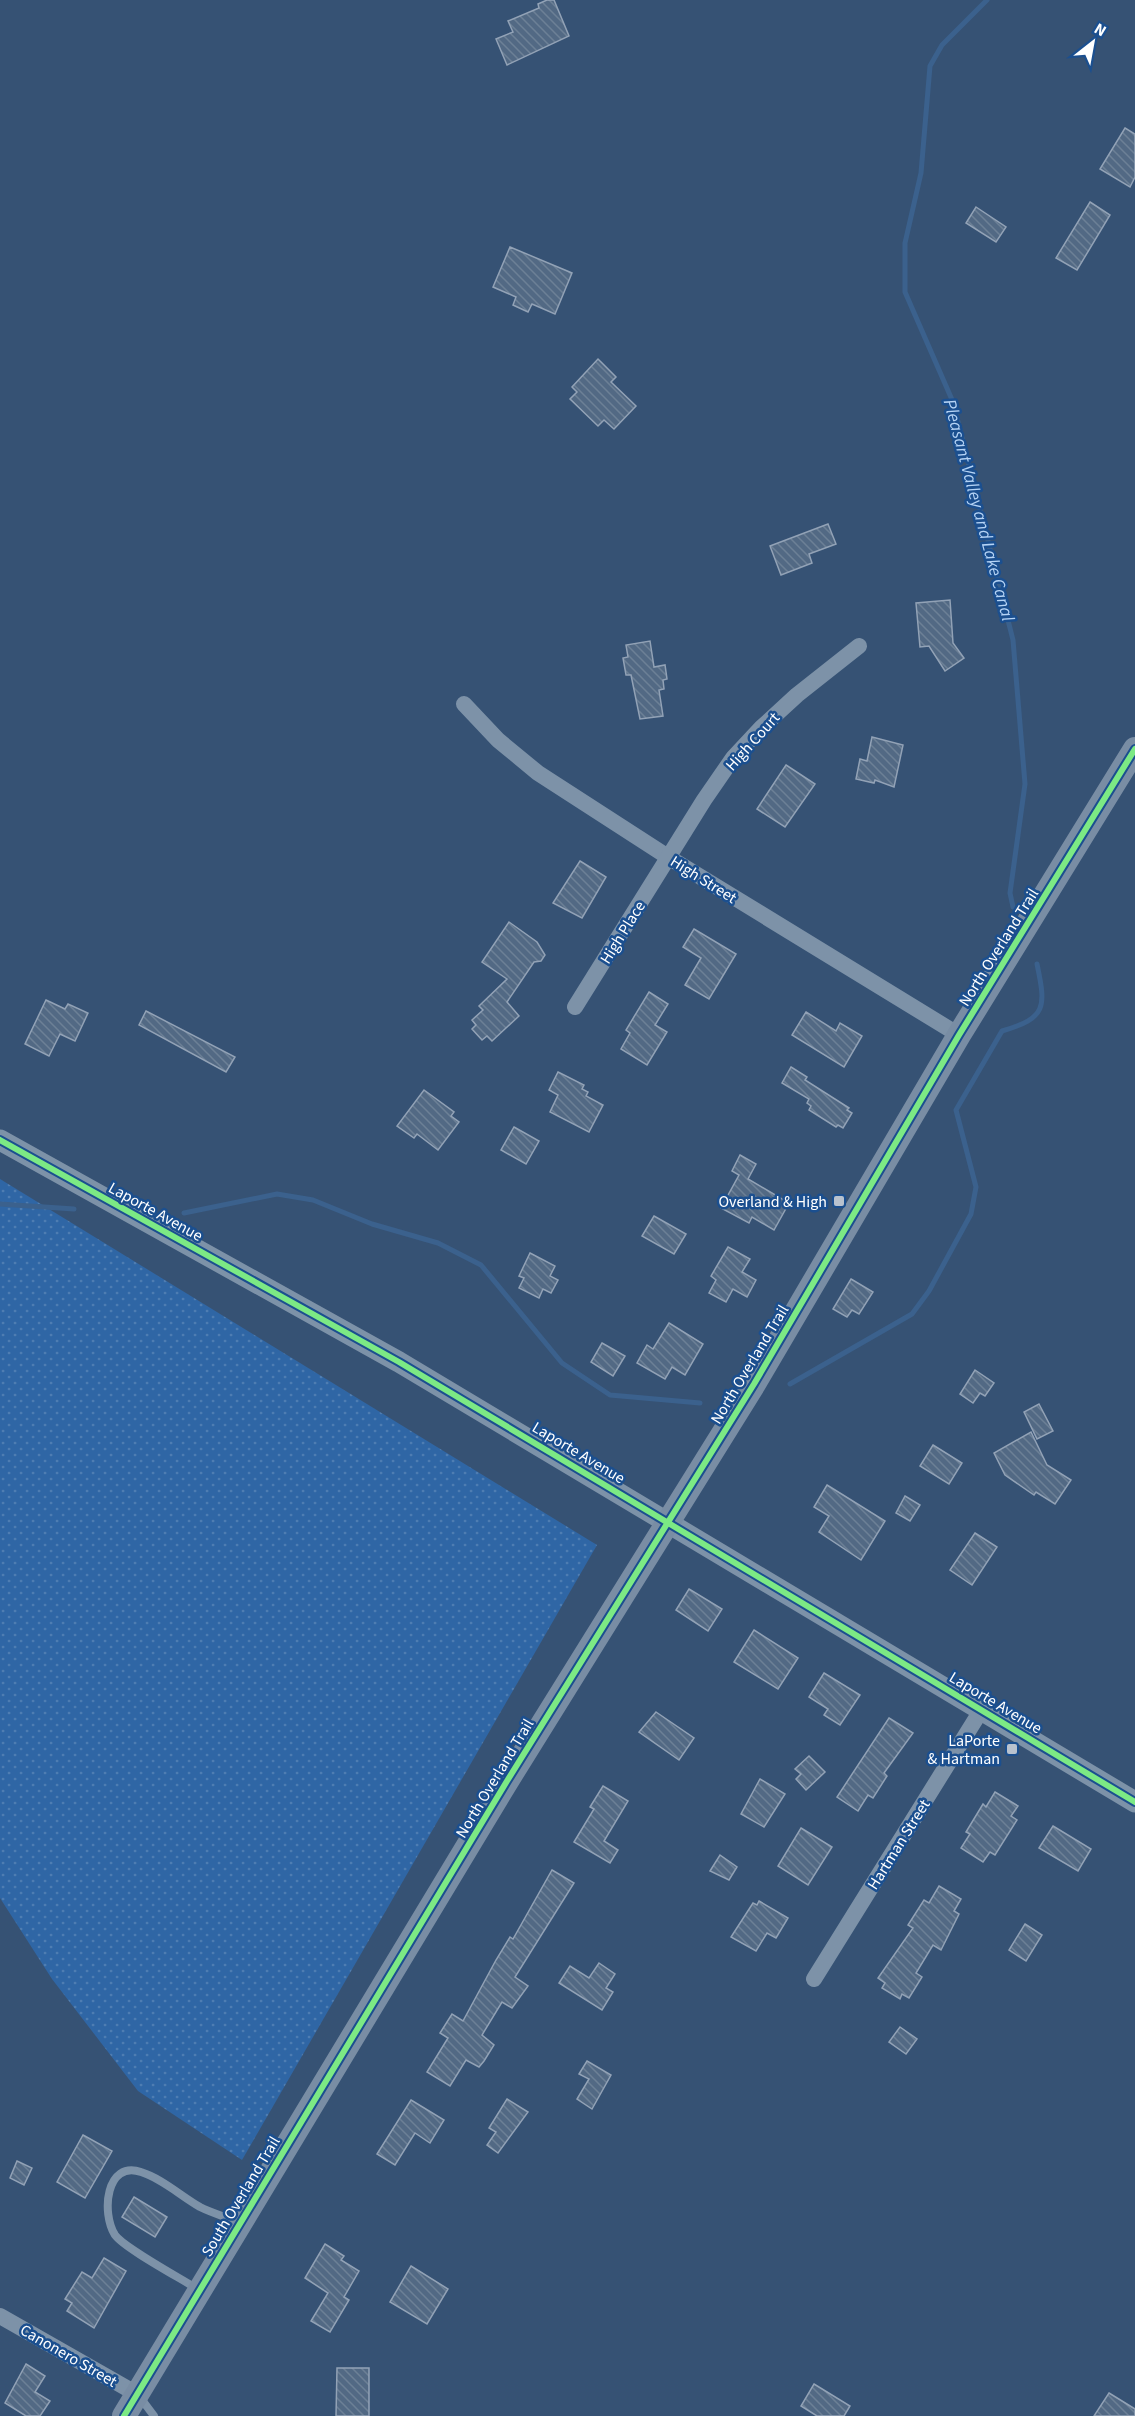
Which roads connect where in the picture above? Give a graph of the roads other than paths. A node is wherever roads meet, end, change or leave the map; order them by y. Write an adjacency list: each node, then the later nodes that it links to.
1 (859, 646): 4 (street, High Court)
2 (464, 704): 4 (street, High Street)
3 (1135, 749): 6 (main road, North Overland Trail)
4 (668, 857): 5 (street, High Place); 6 (street, High Street)
5 (575, 1007)
6 (959, 1035): 8 (main road, North Overland Trail)
7 (0, 1140): 8 (street, Laporte Avenue)
8 (668, 1521): 9 (street, Laporte Avenue); 12 (main road, North Overland Trail)
9 (982, 1709): 10 (street, Laporte Avenue); 11 (street, Hartman Street)
10 (1135, 1802)
11 (814, 1979)
12 (380, 1991): 13 (main road, South Overland Trail)
13 (240, 2223): 14 (main road, South Overland Trail); 14 (lane)
14 (200, 2290): 16 (main road, South Overland Trail)
15 (0, 2316): 16 (street, Canonero Street)
16 (137, 2394): 17 (main road, South Overland Trail); 18 (lane)
17 (124, 2416)
18 (154, 2416)

